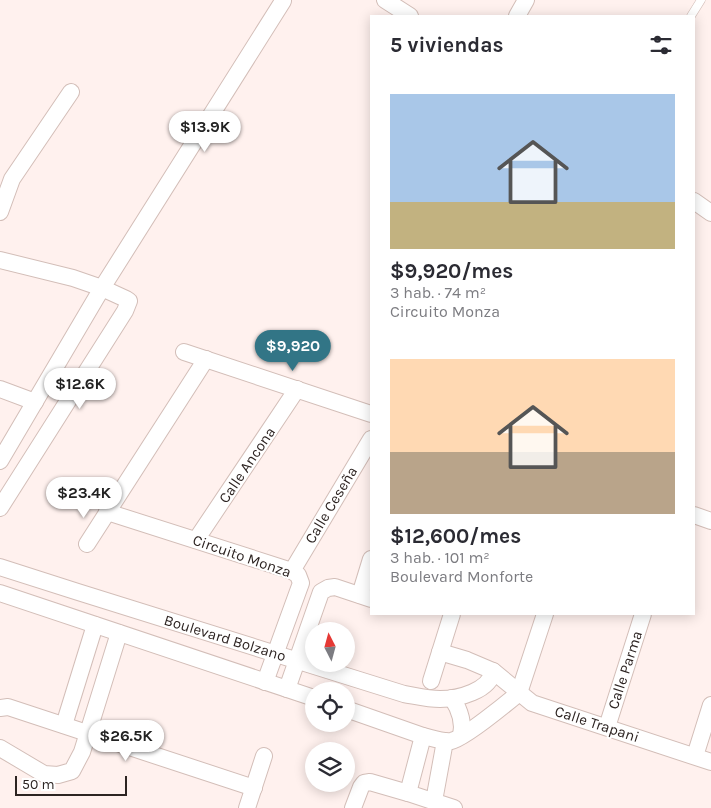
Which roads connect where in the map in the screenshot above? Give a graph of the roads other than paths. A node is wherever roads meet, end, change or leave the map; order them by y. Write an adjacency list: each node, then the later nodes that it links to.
1 (282, 0): 13 (street)
2 (386, 0): 5 (street)
3 (526, 0): 6 (street)
4 (701, 0): 7 (lane)
5 (408, 15)
6 (517, 15)
7 (693, 15)
8 (71, 92): 10 (street)
9 (695, 202): 11 (street)
10 (0, 212)
11 (711, 212)
12 (0, 260): 13 (street)
13 (102, 288): 18 (street); 22 (street)
14 (184, 352): 15 (street)
15 (206, 359): 17 (street); 23 (street)
16 (0, 389): 18 (street)
17 (297, 389): 19 (street); 26 (street, Calle Ancona)
18 (35, 402): 21 (street)
19 (370, 414)
20 (370, 441): 30 (street, Calle Ceseña)
21 (0, 461)
22 (0, 508)
23 (107, 512): 26 (street, Circuito Monza); 27 (street)
24 (695, 515): 25 (street)
25 (711, 521)
26 (196, 540): 30 (street, Circuito Monza)
27 (87, 544)
28 (0, 567): 39 (street, Boulevard Bolzano)
29 (370, 567): 32 (street)
30 (292, 571): 39 (street, Circuito Monza)
31 (0, 593): 36 (street, Boulevard Bolzano)
32 (366, 597): 40 (street)
33 (452, 615): 38 (street)
34 (545, 615): 45 (street)
35 (643, 615): 52 (street, Calle Parma)
36 (95, 625): 37 (street, Boulevard Bolzano); 51 (street)
37 (119, 633): 43 (street, Boulevard Bolzano); 53 (street)
38 (440, 652): 41 (street, Calle Trapani); 42 (street)
39 (276, 654): 40 (street, Boulevard Bolzano); 43 (street, Circuito Monza)
40 (297, 661): 44 (street); 47 (street, Boulevard Bolzano)
41 (493, 671): 45 (street, Calle Trapani); 47 (street, Boulevard Bolzano)
42 (431, 681)
43 (265, 682): 44 (street, Boulevard Bolzano)
44 (287, 689): 46 (street, Boulevard Bolzano)
45 (519, 693): 52 (street, Calle Trapani); 55 (street)
46 (305, 695)
47 (452, 698): 55 (street)
48 (711, 705): 58 (street)
49 (0, 708): 51 (street)
50 (355, 712): 54 (street)
51 (64, 725): 53 (street)
52 (607, 727): 58 (street, Calle Trapani)
53 (87, 733): 56 (street); 60 (street)
54 (423, 736): 55 (street); 61 (street)
55 (453, 738): 62 (street)
56 (0, 748)
57 (264, 756): 60 (street)
58 (695, 756): 59 (street, Calle Trapani)
59 (711, 762)
60 (254, 788): 63 (street)
61 (408, 792): 62 (street); 64 (street)
62 (434, 801): 65 (street)
63 (248, 808)
64 (353, 808)
65 (454, 808)

